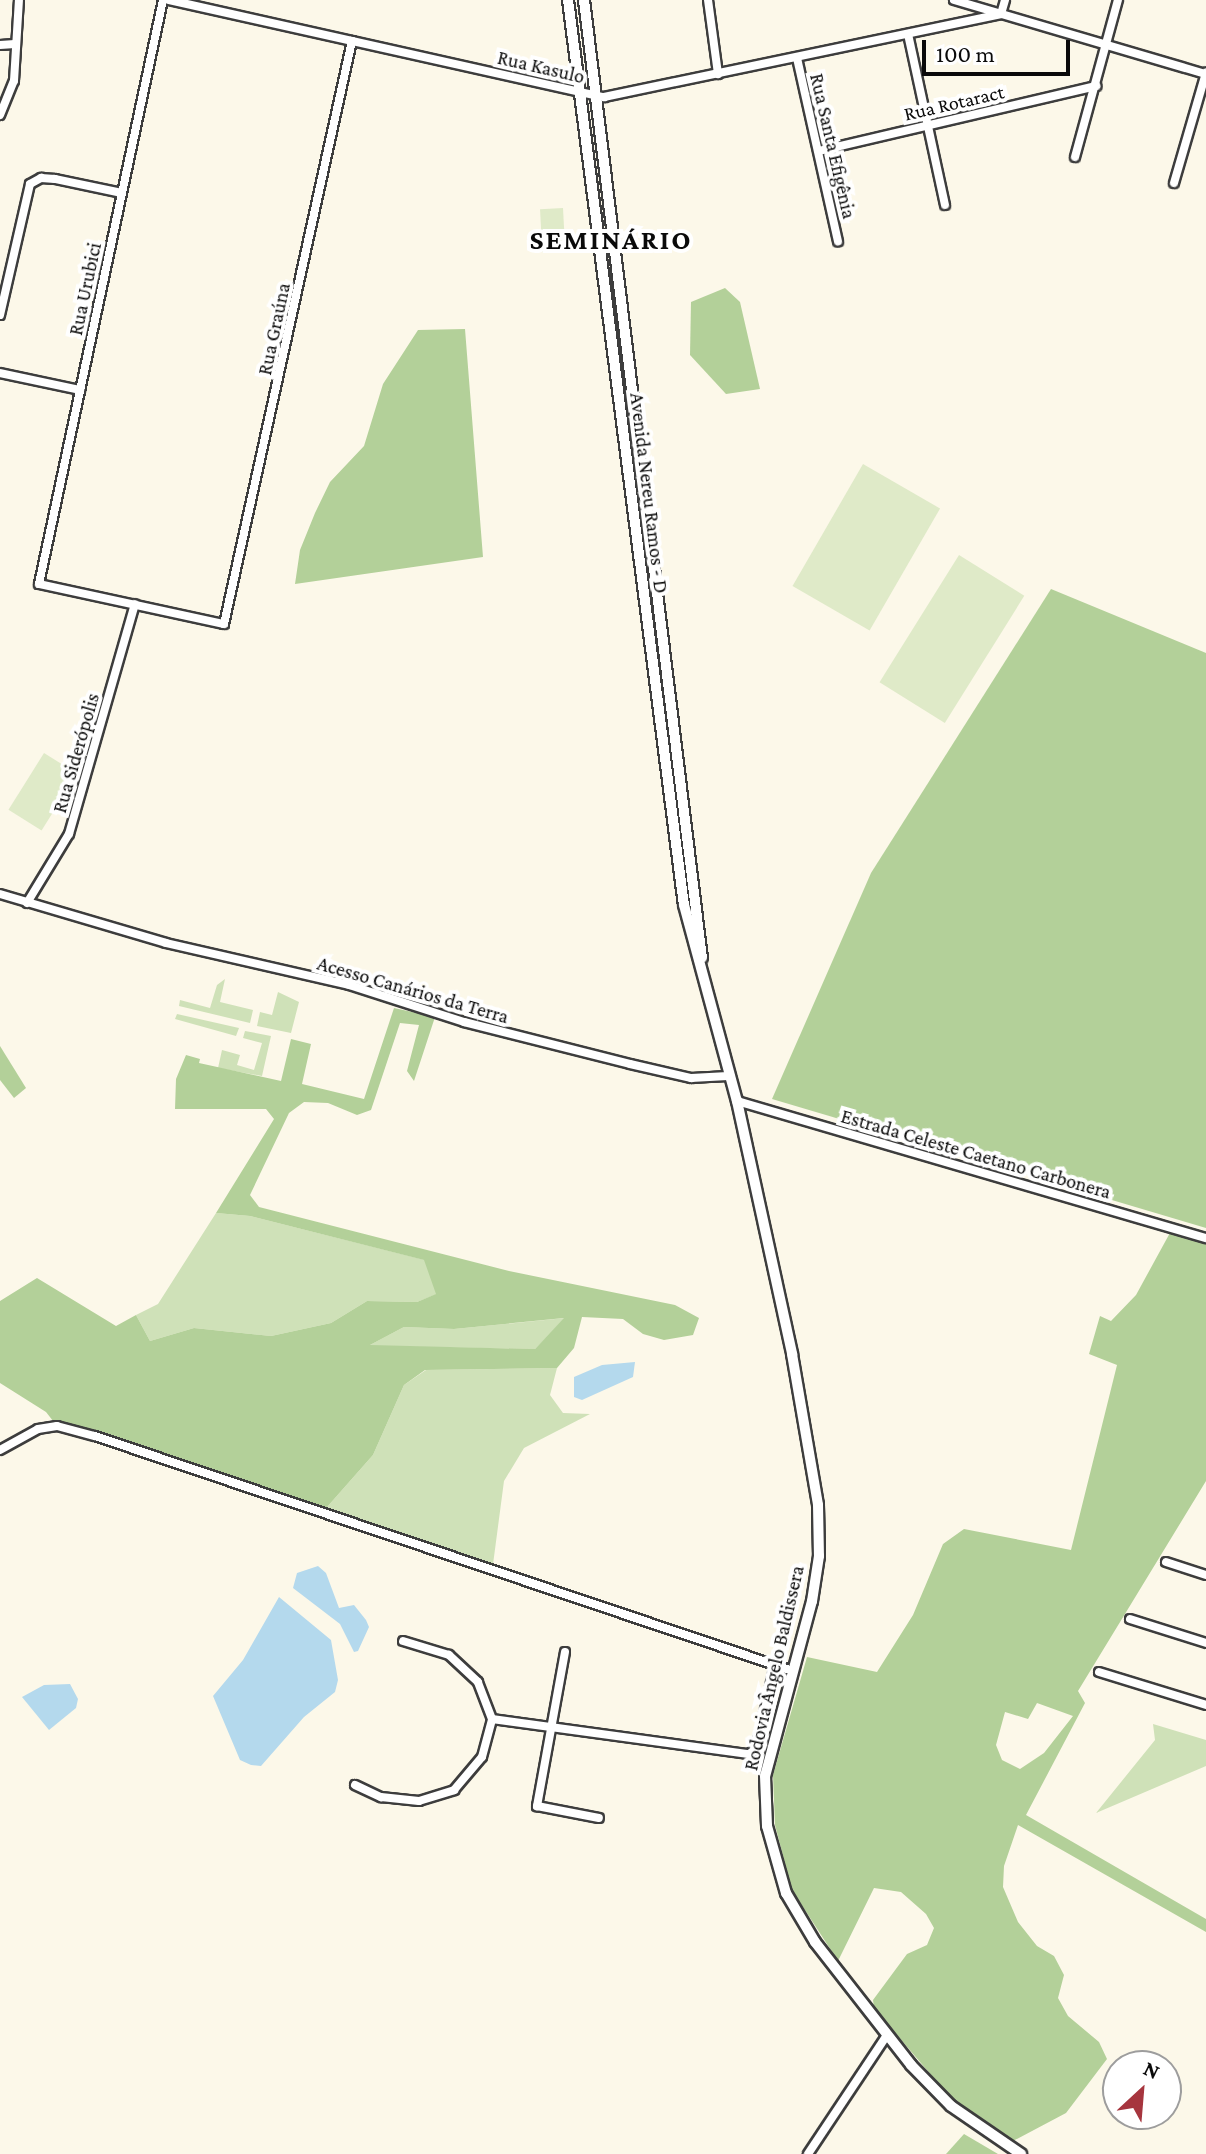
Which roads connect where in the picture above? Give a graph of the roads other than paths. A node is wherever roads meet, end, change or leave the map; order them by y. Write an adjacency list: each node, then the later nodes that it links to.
1 (19, 0): 13 (street)
2 (163, 0): 27 (street, Rua Urubici)
3 (169, 0): 12 (street, Rua Kasulo)
4 (568, 0): 20 (street, Avenida Nereu Ramos - D)
5 (584, 0): 21 (street, Avenida Nereu Ramos - D)
6 (708, 0): 18 (street)
7 (954, 0): 10 (street)
8 (1005, 0): 10 (street)
9 (1118, 0): 15 (street)
10 (1001, 14): 11 (street, Rua Kasulo); 15 (street)
11 (908, 34): 16 (street, Rua Kasulo); 23 (street)
12 (352, 41): 20 (street, Rua Kasulo); 35 (street, Rua Graúna)
13 (15, 44): 14 (street); 22 (street)
14 (0, 45)
15 (1108, 45): 17 (street); 19 (street)
16 (797, 58): 18 (street, Rua Kasulo); 24 (street, Rua Santa Efigênia)
17 (1206, 73): 26 (street)
18 (718, 74): 21 (street, Rua Kasulo)
19 (1096, 86): 23 (street, Rua Rotaract); 25 (street)
20 (580, 92): 21 (street, Rua Kasulo); 34 (street, Avenida Nereu Ramos - D)
21 (596, 96): 33 (street, Avenida Nereu Ramos - D)
22 (0, 115)
23 (928, 125): 24 (street, Rua Rotaract); 28 (street)
24 (819, 151): 29 (street, Rua Santa Efigênia)
25 (1075, 157)
26 (1174, 183)
27 (122, 193): 30 (street); 32 (street, Rua Urubici)
28 (945, 205)
29 (838, 241)
30 (0, 315)
31 (0, 373): 32 (street)
32 (80, 390): 35 (street, Rua Urubici)
33 (649, 507): 34 (street); 38 (street, Avenida Nereu Ramos - D)
34 (633, 509): 38 (street, Avenida Nereu Ramos - D)
35 (135, 604): 37 (street, Rua Siderópolis)
36 (0, 894): 37 (street, Acesso Canários da Terra)
37 (27, 903): 39 (street, Acesso Canários da Terra)
38 (705, 988): 39 (street, Avenida Nereu Ramos - D)
39 (728, 1076): 40 (street, Avenida Nereu Ramos - D)
40 (737, 1101): 41 (street, Estrada Celeste Caetano Carbonera); 50 (street, Rodovia Ângelo Baldissera)
41 (1206, 1238)
42 (0, 1450): 49 (street)
43 (1166, 1562): 44 (street)
44 (1206, 1575)
45 (1130, 1619): 47 (street)
46 (403, 1641): 53 (street)
47 (1206, 1643)
48 (565, 1652): 54 (street)
49 (775, 1665): 50 (street); 54 (street)
50 (793, 1671): 57 (street, Rodovia Ângelo Baldissera)
51 (1099, 1672): 52 (street)
52 (1206, 1705)
53 (492, 1719): 54 (street); 55 (street)
54 (549, 1729): 56 (street)
55 (355, 1785)
56 (599, 1818)
57 (887, 2035): 58 (street); 59 (street, Rodovia Ângelo Baldissera)
58 (808, 2154)
59 (1021, 2154)

